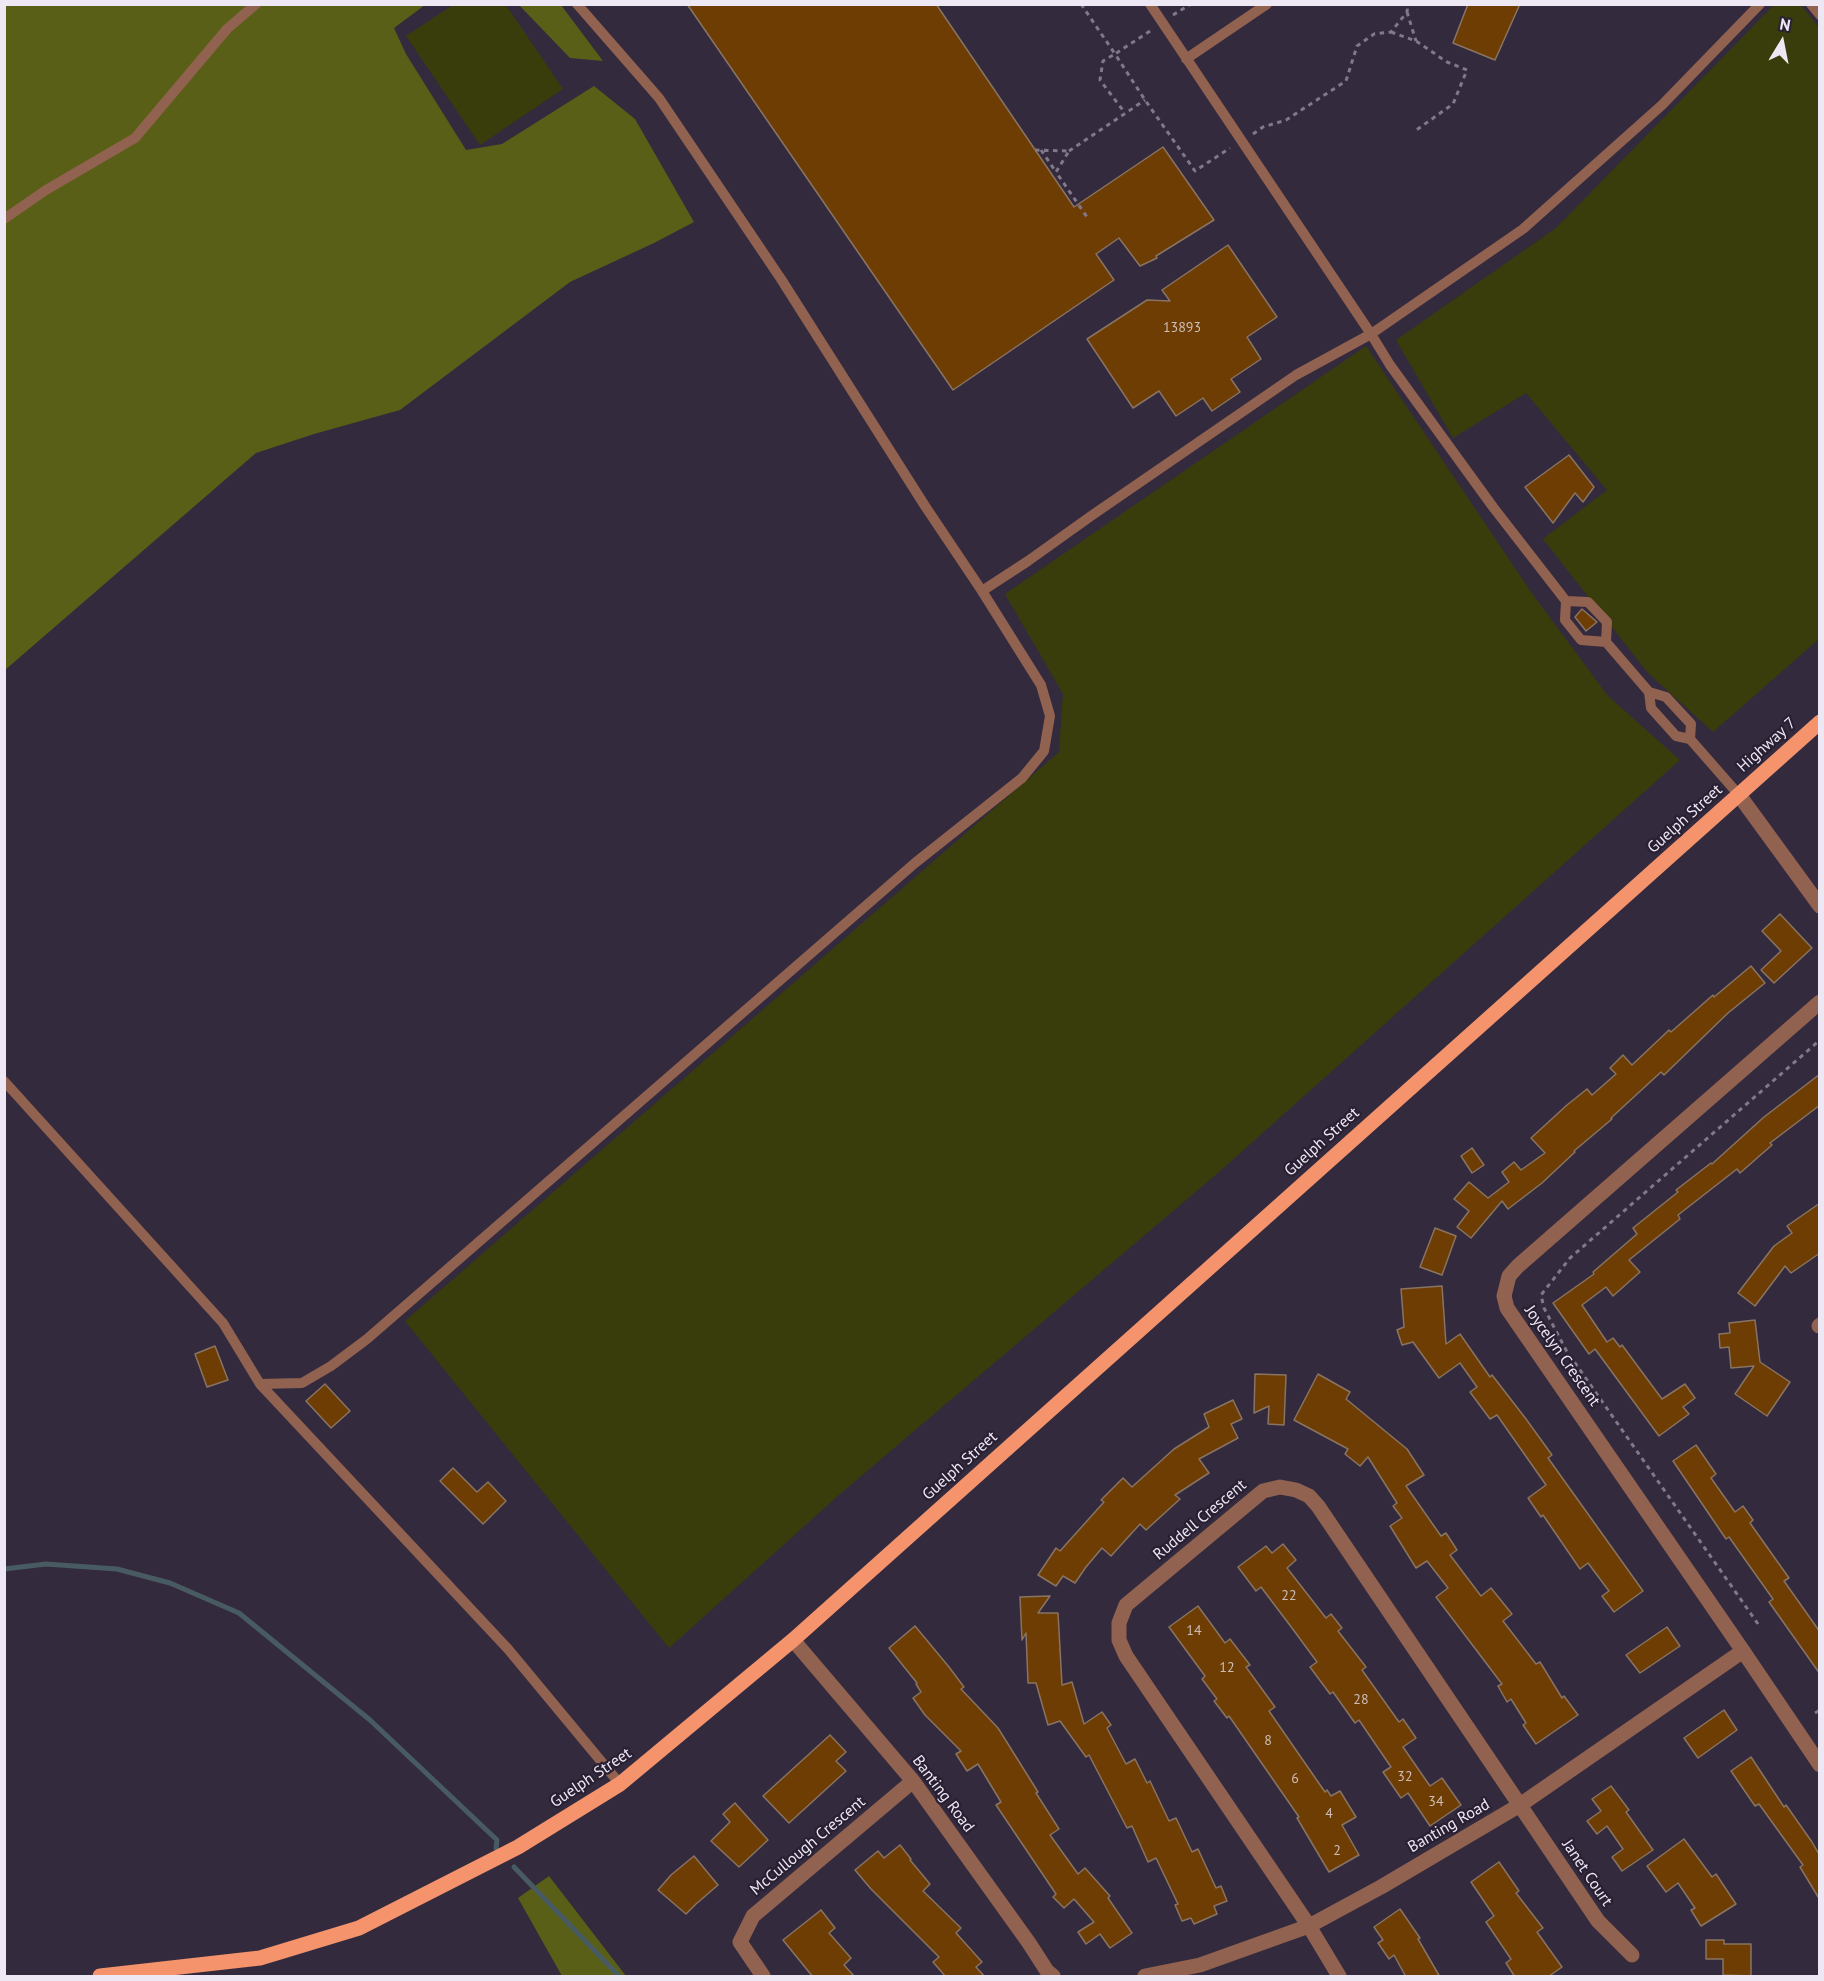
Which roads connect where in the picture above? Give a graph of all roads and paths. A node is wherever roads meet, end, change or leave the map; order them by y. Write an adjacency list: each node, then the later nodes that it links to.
1 (256, 4): 26 (lane)
2 (577, 4): 28 (lane)
3 (1081, 4): 15 (path)
4 (1150, 4): 12 (lane)
5 (1191, 4): 12 (path)
6 (1267, 4): 16 (lane)
7 (1408, 4): 10 (path)
8 (1760, 4): 27 (lane)
9 (1811, 4): 11 (lane)
10 (1407, 12): 13 (path); 14 (path)
11 (1820, 15)
12 (1162, 22): 15 (path); 16 (lane)
13 (1391, 32): 14 (path); 20 (path)
14 (1416, 41): 19 (path)
15 (1115, 54): 17 (path); 18 (path)
16 (1186, 59): 20 (lane)
17 (1145, 100): 18 (path); 20 (path)
18 (1125, 113): 23 (path)
19 (1414, 131)
20 (1242, 141): 27 (lane)
21 (1035, 150): 22 (path)
22 (1041, 150): 23 (path); 24 (path)
23 (1069, 151): 24 (path)
24 (1056, 172): 25 (path)
25 (1087, 217)
26 (4, 219)
27 (1371, 334): 28 (lane); 29 (lane)
28 (982, 591): 39 (lane)
29 (1566, 601): 30 (lane); 30 (lane)
30 (1606, 642): 31 (lane)
31 (1649, 692): 33 (lane); 33 (lane)
32 (1820, 722): 34 (main road, Highway 7)
33 (1690, 739): 34 (lane)
34 (1739, 795): 35 (street); 41 (main road, Guelph Street)
35 (1820, 906)
36 (1820, 1002): 42 (street, Joycelyn Crescent)
37 (1820, 1040): 40 (path)
38 (4, 1081): 39 (lane)
39 (260, 1384): 47 (lane)
40 (1758, 1624)
41 (793, 1640): 46 (street, Banting Road); 47 (main road, Guelph Street)
42 (1743, 1651): 45 (street, Joycelyn Crescent); 48 (street, Banting Road)
43 (1820, 1710): 44 (path)
44 (1815, 1713)
45 (1820, 1765)
46 (913, 1781): 52 (street, McCullough Crescent); 53 (street, Banting Road)
47 (620, 1784): 51 (main road, Guelph Street)
48 (1521, 1805): 49 (street, Banting Road); 49 (street, Ruddell Crescent); 50 (street, Janet Court)
49 (1309, 1926): 54 (street, Banting Road); 55 (street)
50 (1632, 1955)
51 (100, 1977)
52 (762, 1977)
53 (1053, 1977)
54 (1145, 1977)
55 (1340, 1977)

